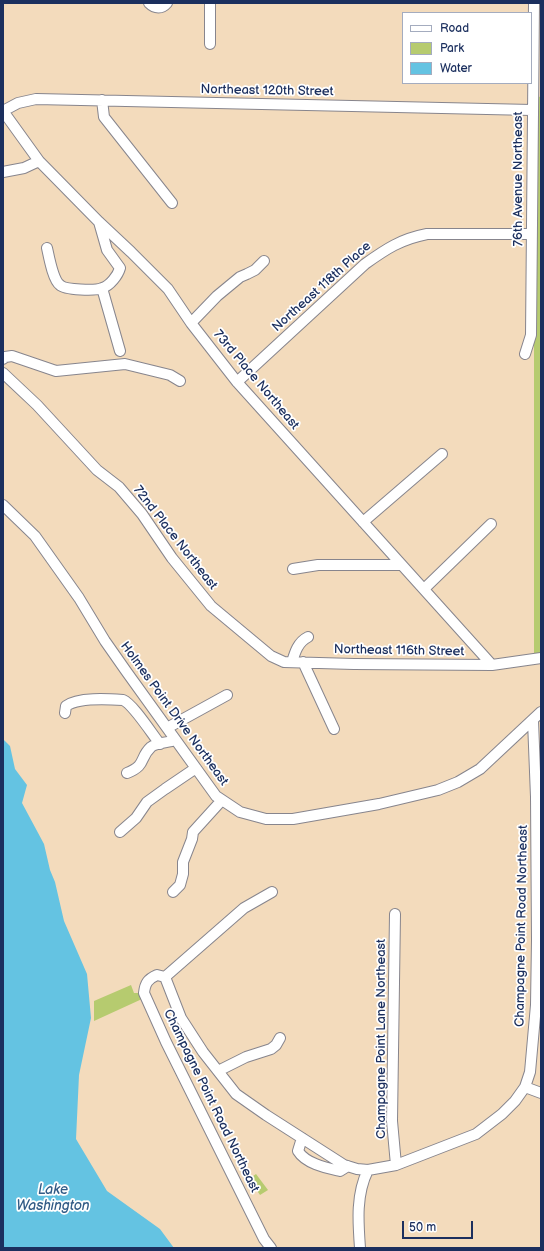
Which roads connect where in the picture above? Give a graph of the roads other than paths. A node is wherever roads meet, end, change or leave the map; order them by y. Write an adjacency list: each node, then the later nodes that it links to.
1 (149, 3): 2 (street)
2 (167, 3)
3 (210, 3): 5 (street)
4 (534, 3): 6 (street, 76th Avenue Northeast)
5 (210, 44)
6 (537, 45): 8 (street, 76th Avenue Northeast)
7 (102, 100): 8 (street, Northeast 120th Street); 9 (street, Northeast 120th Street); 12 (street)
8 (532, 110): 14 (street, 76th Avenue Northeast)
9 (3, 111): 10 (street, 73rd Place Northeast)
10 (39, 161): 11 (street); 13 (street, 73rd Place Northeast)
11 (3, 172)
12 (172, 203)
13 (99, 222): 17 (street); 18 (street, 73rd Place Northeast)
14 (531, 234): 20 (street, 76th Avenue Northeast); 24 (street, Northeast 118th Place)
15 (47, 248): 17 (street)
16 (264, 261): 18 (street)
17 (102, 288): 19 (street)
18 (191, 323): 24 (street, 73rd Place Northeast)
19 (120, 351)
20 (525, 354)
21 (3, 359): 23 (street)
22 (3, 373): 33 (street, 72nd Place Northeast)
23 (180, 381)
24 (237, 382): 27 (street, 73rd Place Northeast)
25 (442, 454): 27 (street)
26 (3, 505): 42 (street, Holmes Point Drive Northeast)
27 (363, 522): 29 (street, 73rd Place Northeast)
28 (491, 524): 31 (street)
29 (401, 565): 30 (street); 31 (street, 73rd Place Northeast)
30 (294, 569)
31 (424, 589): 37 (street, 73rd Place Northeast)
32 (308, 637): 35 (street)
33 (261, 648): 35 (street, Northeast 116th Street)
34 (541, 658): 37 (street, Northeast 116th Street)
35 (292, 662): 36 (street, Northeast 116th Street)
36 (303, 662): 37 (street, Northeast 116th Street); 43 (street)
37 (492, 665)
38 (227, 695): 42 (street)
39 (541, 712): 41 (street, Holmes Point Drive Northeast)
40 (65, 713): 45 (street)
41 (533, 721): 48 (street, Champagne Point Road Northeast); 49 (street, Holmes Point Drive Northeast)
42 (167, 728): 44 (street, Holmes Point Drive Northeast)
43 (334, 728)
44 (175, 740): 45 (street); 46 (street, Holmes Point Drive Northeast)
45 (160, 744): 47 (street)
46 (196, 768): 49 (street, Holmes Point Drive Northeast); 50 (street)
47 (127, 773)
48 (539, 797): 55 (street, Champagne Point Road Northeast)
49 (222, 800): 51 (street)
50 (120, 832)
51 (173, 892)
52 (272, 892): 54 (street, Champagne Point Road Northeast)
53 (395, 914): 61 (street, Champagne Point Lane Northeast)
54 (165, 977): 57 (street, Champagne Point Road Northeast); 64 (street, Champagne Point Road Northeast)
55 (538, 1005): 58 (street, Champagne Point Road Northeast)
56 (280, 1038): 57 (street)
57 (218, 1071): 60 (street, Champagne Point Road Northeast)
58 (525, 1087): 59 (street); 61 (street, Champagne Point Road Northeast)
59 (541, 1093)
60 (302, 1138): 62 (street, Champagne Point Road Northeast); 62 (street)
61 (396, 1165): 63 (street, Champagne Point Road Northeast)
62 (348, 1166): 63 (street, Champagne Point Road Northeast)
63 (368, 1170): 65 (street)
64 (271, 1248)
65 (360, 1248)

